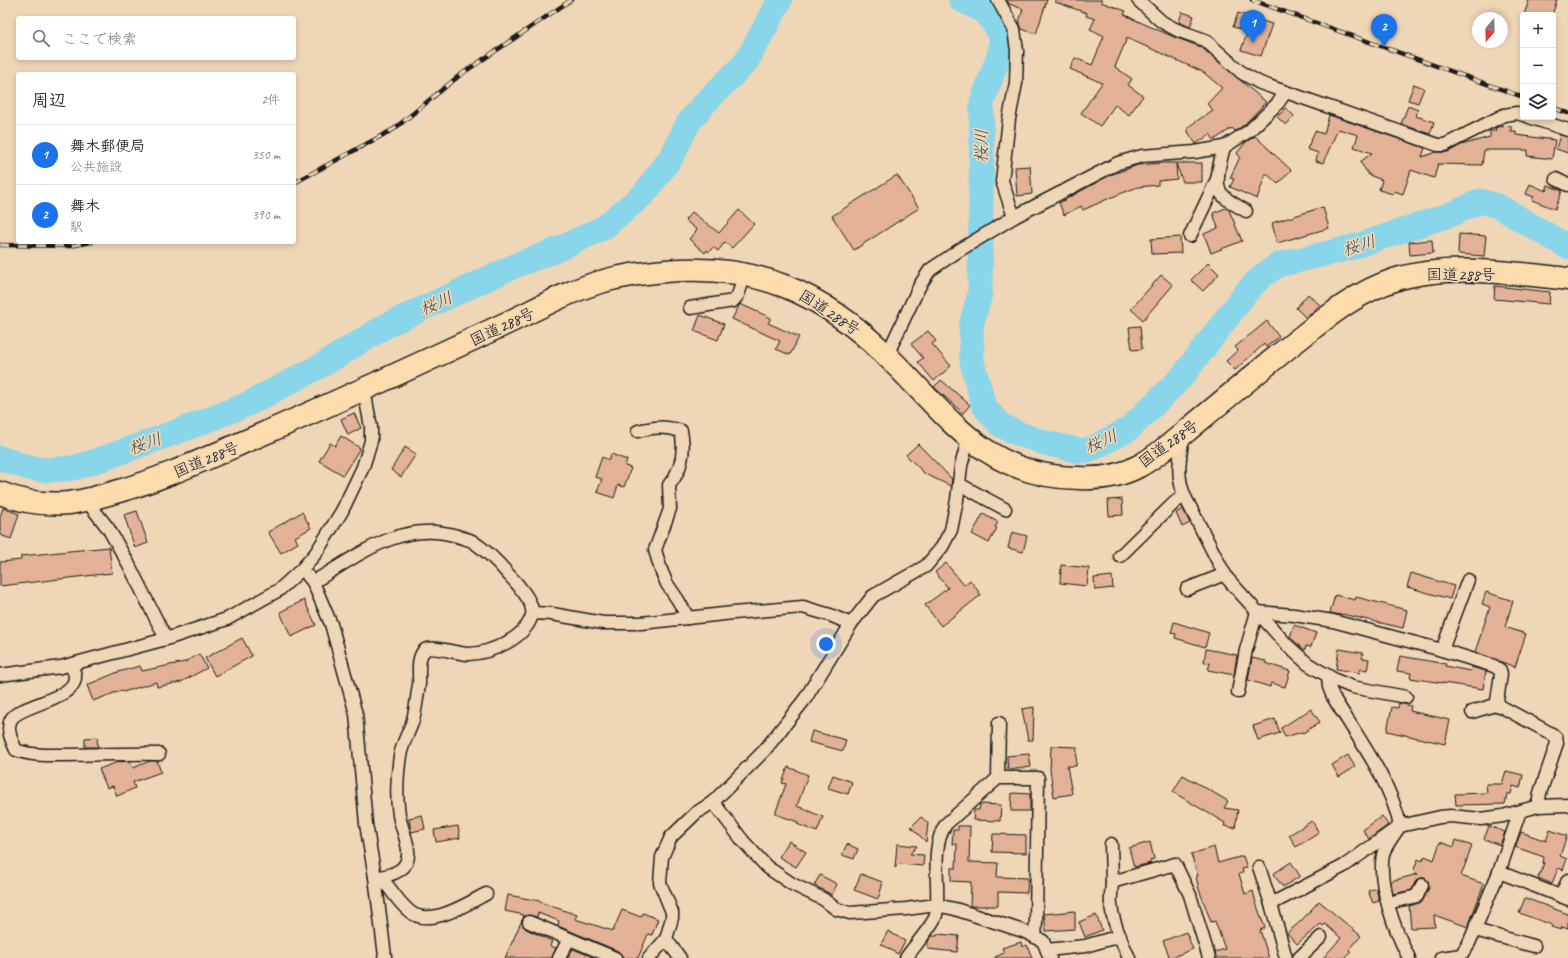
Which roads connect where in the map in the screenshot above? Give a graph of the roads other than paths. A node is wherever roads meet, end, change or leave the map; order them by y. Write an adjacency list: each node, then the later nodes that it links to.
1 (998, 0): 12 (street)
2 (1138, 0): 3 (street)
3 (1286, 93): 4 (street); 7 (street)
4 (1520, 114)
5 (1537, 120): 6 (street)
6 (1568, 130)
7 (1224, 147): 8 (street); 12 (street)
8 (1218, 177): 11 (street); 13 (street)
9 (1556, 180): 10 (street)
10 (1568, 185)
11 (1246, 211)
12 (1012, 218): 17 (street)
13 (1190, 236)
14 (745, 274): 16 (street); 17 (highway, 国道288号); 18 (highway, 国道288号)
15 (1568, 280): 20 (highway, 国道288号)
16 (690, 308)
17 (887, 355): 21 (highway, 国道288号)
18 (364, 390): 25 (highway, 国道288号); 28 (street)
19 (638, 431): 35 (street)
20 (1183, 434): 21 (highway, 国道288号); 24 (street)
21 (969, 439): 22 (street)
22 (959, 484): 26 (street); 36 (street)
23 (0, 493): 25 (highway, 国道288号)
24 (1184, 495): 27 (street); 29 (street)
25 (86, 500): 37 (street)
26 (1005, 509)
27 (1120, 556)
28 (302, 569): 31 (street); 37 (street)
29 (1225, 574): 32 (street); 33 (street)
30 (1468, 580): 38 (street)
31 (313, 582): 34 (street); 57 (street)
32 (1186, 589)
33 (1257, 612): 38 (street); 41 (street); 42 (street)
34 (533, 613): 35 (street); 57 (street)
35 (688, 618): 36 (street)
36 (851, 624): 49 (street)
37 (166, 639): 39 (street)
38 (1442, 650): 44 (street)
39 (71, 664): 40 (street); 47 (street)
40 (0, 675)
41 (1328, 676): 43 (street); 53 (street)
42 (1238, 692)
43 (1406, 697)
44 (1498, 704): 45 (street); 51 (street)
45 (1472, 712)
46 (999, 723): 48 (street)
47 (159, 754)
48 (998, 778): 65 (street); 69 (street)
49 (713, 802): 65 (street); 72 (street)
50 (1568, 805): 51 (street)
51 (1538, 806): 52 (street)
52 (1520, 811): 53 (street); 56 (street)
53 (1400, 826): 63 (street); 64 (street)
54 (1111, 844): 59 (street)
55 (1259, 867): 63 (street)
56 (1499, 872): 62 (street); 67 (street)
57 (378, 877): 61 (street); 76 (street)
58 (1568, 880): 62 (street)
59 (1112, 882): 68 (street); 83 (street)
60 (1422, 885): 64 (street)
61 (486, 894)
62 (1565, 898)
63 (1271, 904): 84 (street)
64 (1388, 904): 86 (street)
65 (936, 905): 69 (street); 81 (street)
66 (529, 922): 71 (street)
67 (1475, 930): 73 (street); 75 (street)
68 (1120, 936): 74 (street); 82 (street)
69 (1035, 937): 74 (street)
70 (1321, 937): 85 (street)
71 (568, 939): 77 (street); 78 (street)
72 (666, 939): 79 (street); 80 (street)
73 (1534, 946)
74 (1048, 954)
75 (1465, 954): 87 (street)
76 (384, 958)
77 (559, 958)
78 (615, 958)
79 (649, 958)
80 (680, 958)
81 (906, 958)
82 (1129, 958)
83 (1209, 958)
84 (1286, 958)
85 (1299, 958)
86 (1409, 958)
87 (1441, 958)

